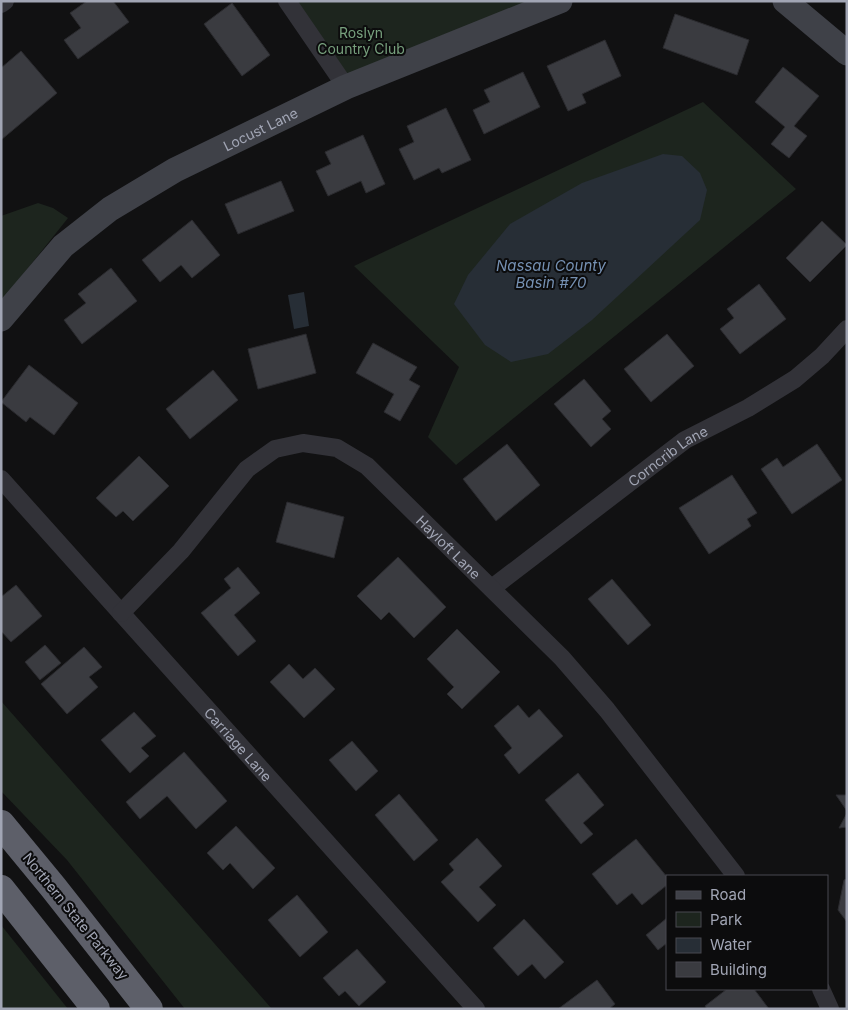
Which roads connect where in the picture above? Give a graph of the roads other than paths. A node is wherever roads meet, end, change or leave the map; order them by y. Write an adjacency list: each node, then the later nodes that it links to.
1 (5, 1): 5 (street)
2 (288, 1): 7 (street)
3 (560, 1): 7 (street, Locust Lane)
4 (785, 1): 6 (street)
5 (1, 4)
6 (847, 53)
7 (346, 87): 8 (street, Locust Lane)
8 (1, 319)
9 (847, 329): 11 (street, Corncrib Lane)
10 (1, 479): 12 (street, Carriage Lane)
11 (492, 588): 12 (street, Hayloft Lane); 14 (street, Hayloft Lane)
12 (121, 613): 19 (street, Carriage Lane)
13 (1, 824): 18 (highway, Northern State Parkway)
14 (735, 875)
15 (1, 889): 17 (highway)
16 (821, 990): 20 (street)
17 (96, 1009)
18 (149, 1009)
19 (476, 1009)
20 (830, 1009)

